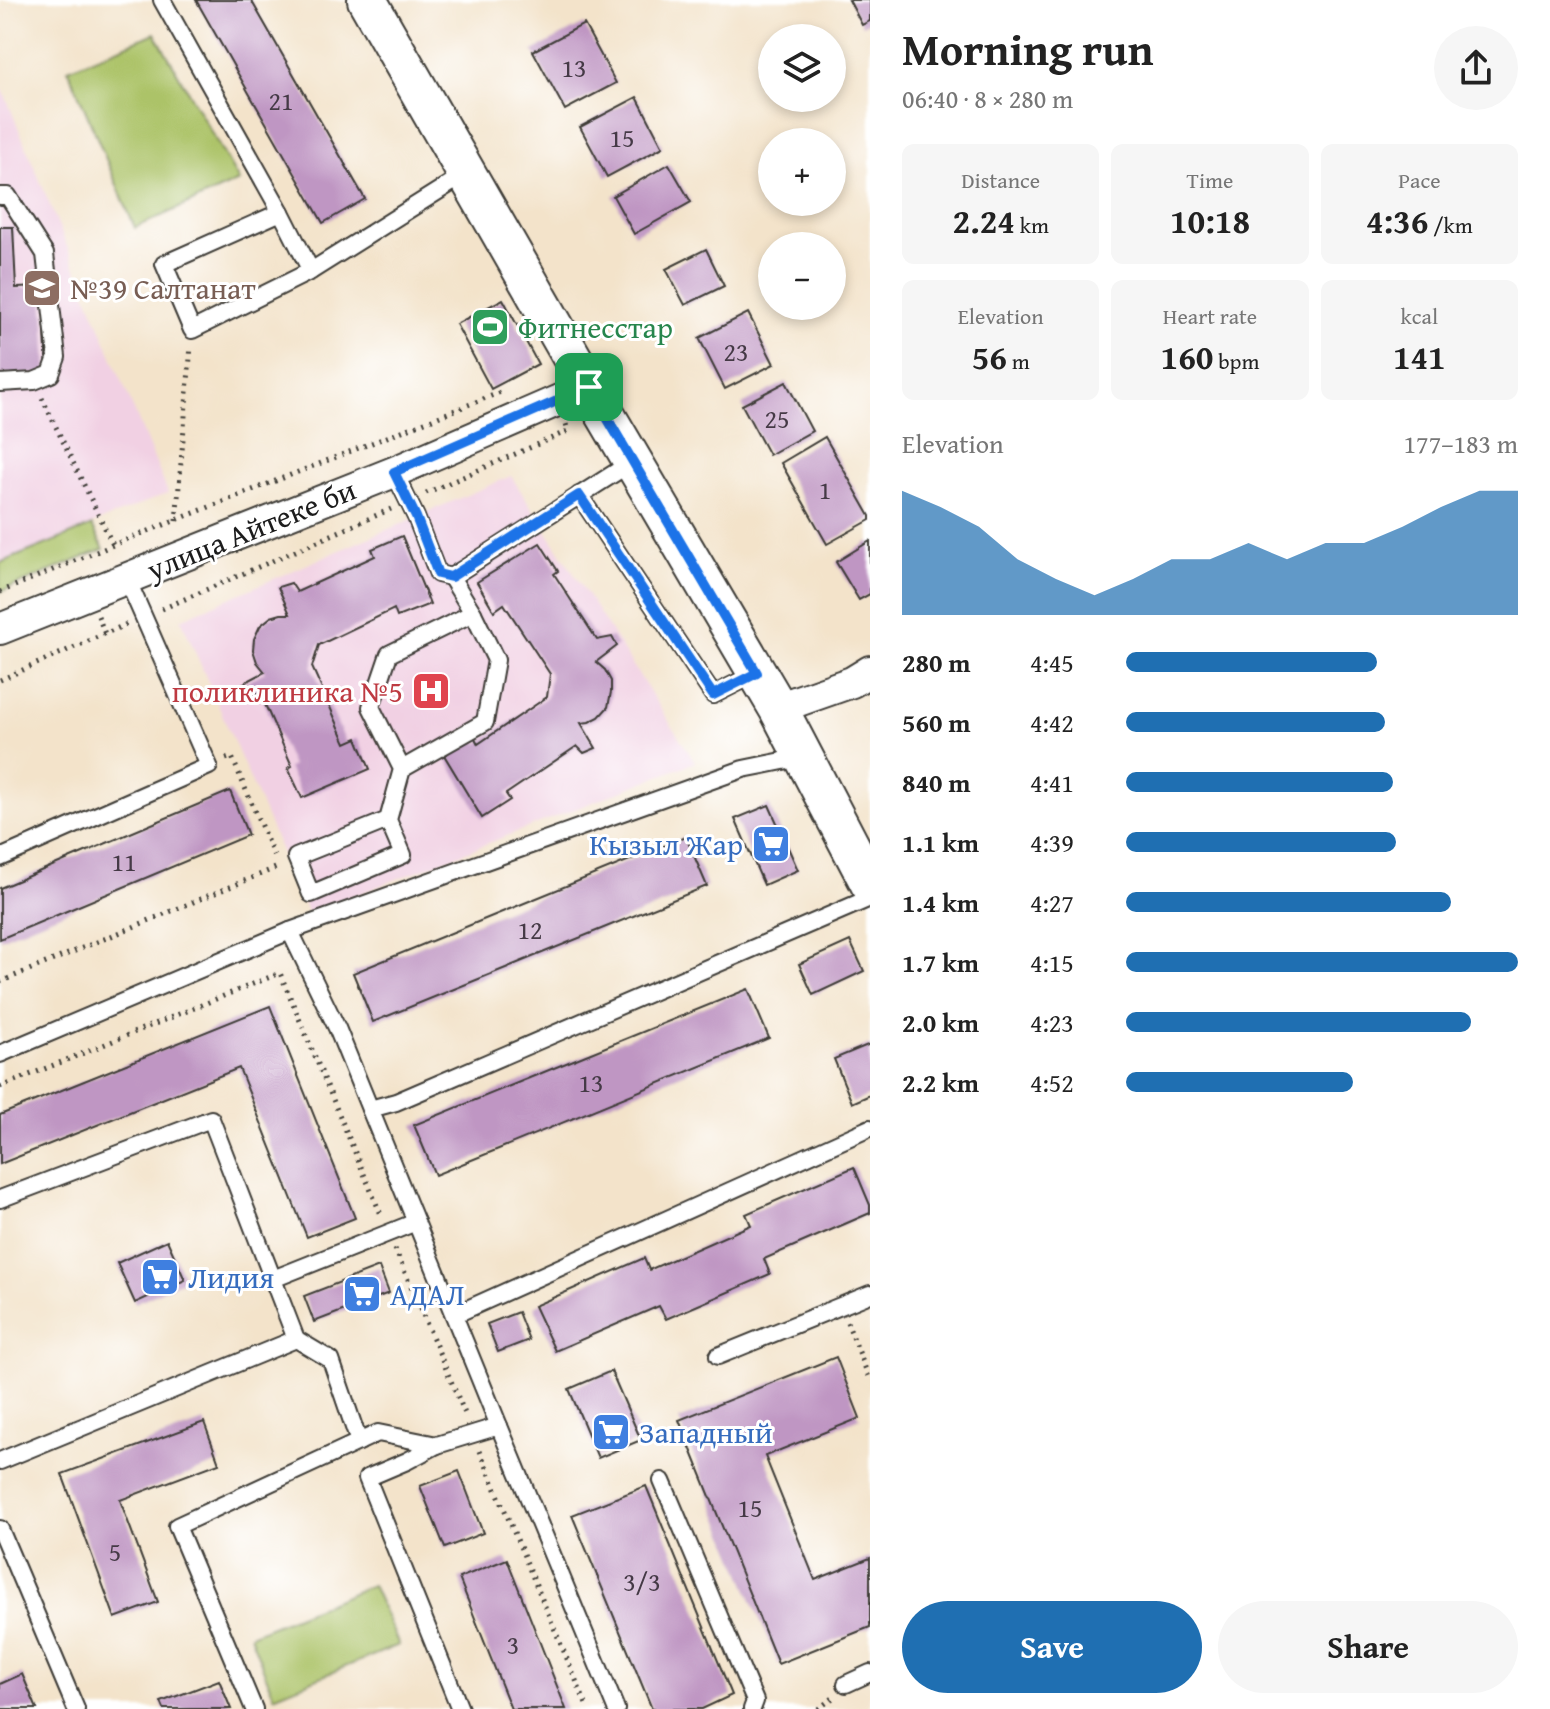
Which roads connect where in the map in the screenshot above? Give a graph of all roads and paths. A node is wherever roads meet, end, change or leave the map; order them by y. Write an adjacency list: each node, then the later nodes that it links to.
1 (162, 0): 5 (lane)
2 (367, 0): 3 (street)
3 (467, 173): 6 (lane); 11 (street)
4 (0, 196): 8 (lane)
5 (281, 212): 6 (lane); 7 (lane)
6 (311, 271): 7 (lane)
7 (192, 330): 16 (path)
8 (34, 381): 9 (lane); 17 (path)
9 (0, 383)
10 (502, 392): 16 (path)
11 (572, 394): 12 (street); 13 (street, улица Айтеке би); 15 (path)
12 (632, 462): 14 (lane); 26 (street)
13 (394, 472): 15 (lane); 19 (street, улица Айтеке би)
14 (579, 495): 18 (lane); 26 (lane)
15 (408, 501): 18 (lane); 22 (path)
16 (176, 521): 17 (path)
17 (113, 545): 20 (path)
18 (451, 577): 21 (lane)
19 (127, 579): 24 (street, улица Айтеке би); 30 (lane)
20 (0, 592)
21 (473, 613): 31 (lane); 31 (lane)
22 (148, 615)
23 (134, 621): 27 (path)
24 (0, 629)
25 (870, 671): 28 (street)
26 (757, 673): 28 (street)
27 (0, 680)
28 (778, 708): 29 (street)
29 (803, 757): 36 (street); 38 (lane)
30 (209, 766): 33 (lane); 34 (path)
31 (402, 769): 32 (lane)
32 (388, 820): 32 (lane)
33 (0, 858)
34 (278, 867): 35 (path); 39 (path)
35 (283, 879)
36 (870, 884)
37 (870, 898): 41 (lane)
38 (290, 931): 40 (lane); 41 (lane)
39 (0, 982)
40 (0, 1054)
41 (370, 1109): 44 (lane)
42 (870, 1128): 48 (lane)
43 (0, 1199): 45 (lane)
44 (416, 1222): 45 (lane); 48 (lane)
45 (273, 1279): 49 (lane)
46 (870, 1294): 47 (lane)
47 (841, 1306): 50 (lane); 51 (path)
48 (454, 1315): 52 (lane)
49 (296, 1339): 53 (lane); 55 (lane)
50 (718, 1356)
51 (870, 1380)
52 (499, 1426): 54 (lane); 63 (lane)
53 (359, 1442): 54 (lane); 61 (lane)
54 (437, 1445): 62 (lane)
55 (0, 1461)
56 (662, 1481): 64 (lane)
57 (0, 1529): 60 (lane)
58 (870, 1673): 59 (lane)
59 (846, 1684)
60 (76, 1709)
61 (254, 1709)
62 (460, 1709)
63 (616, 1709)
64 (752, 1709)

